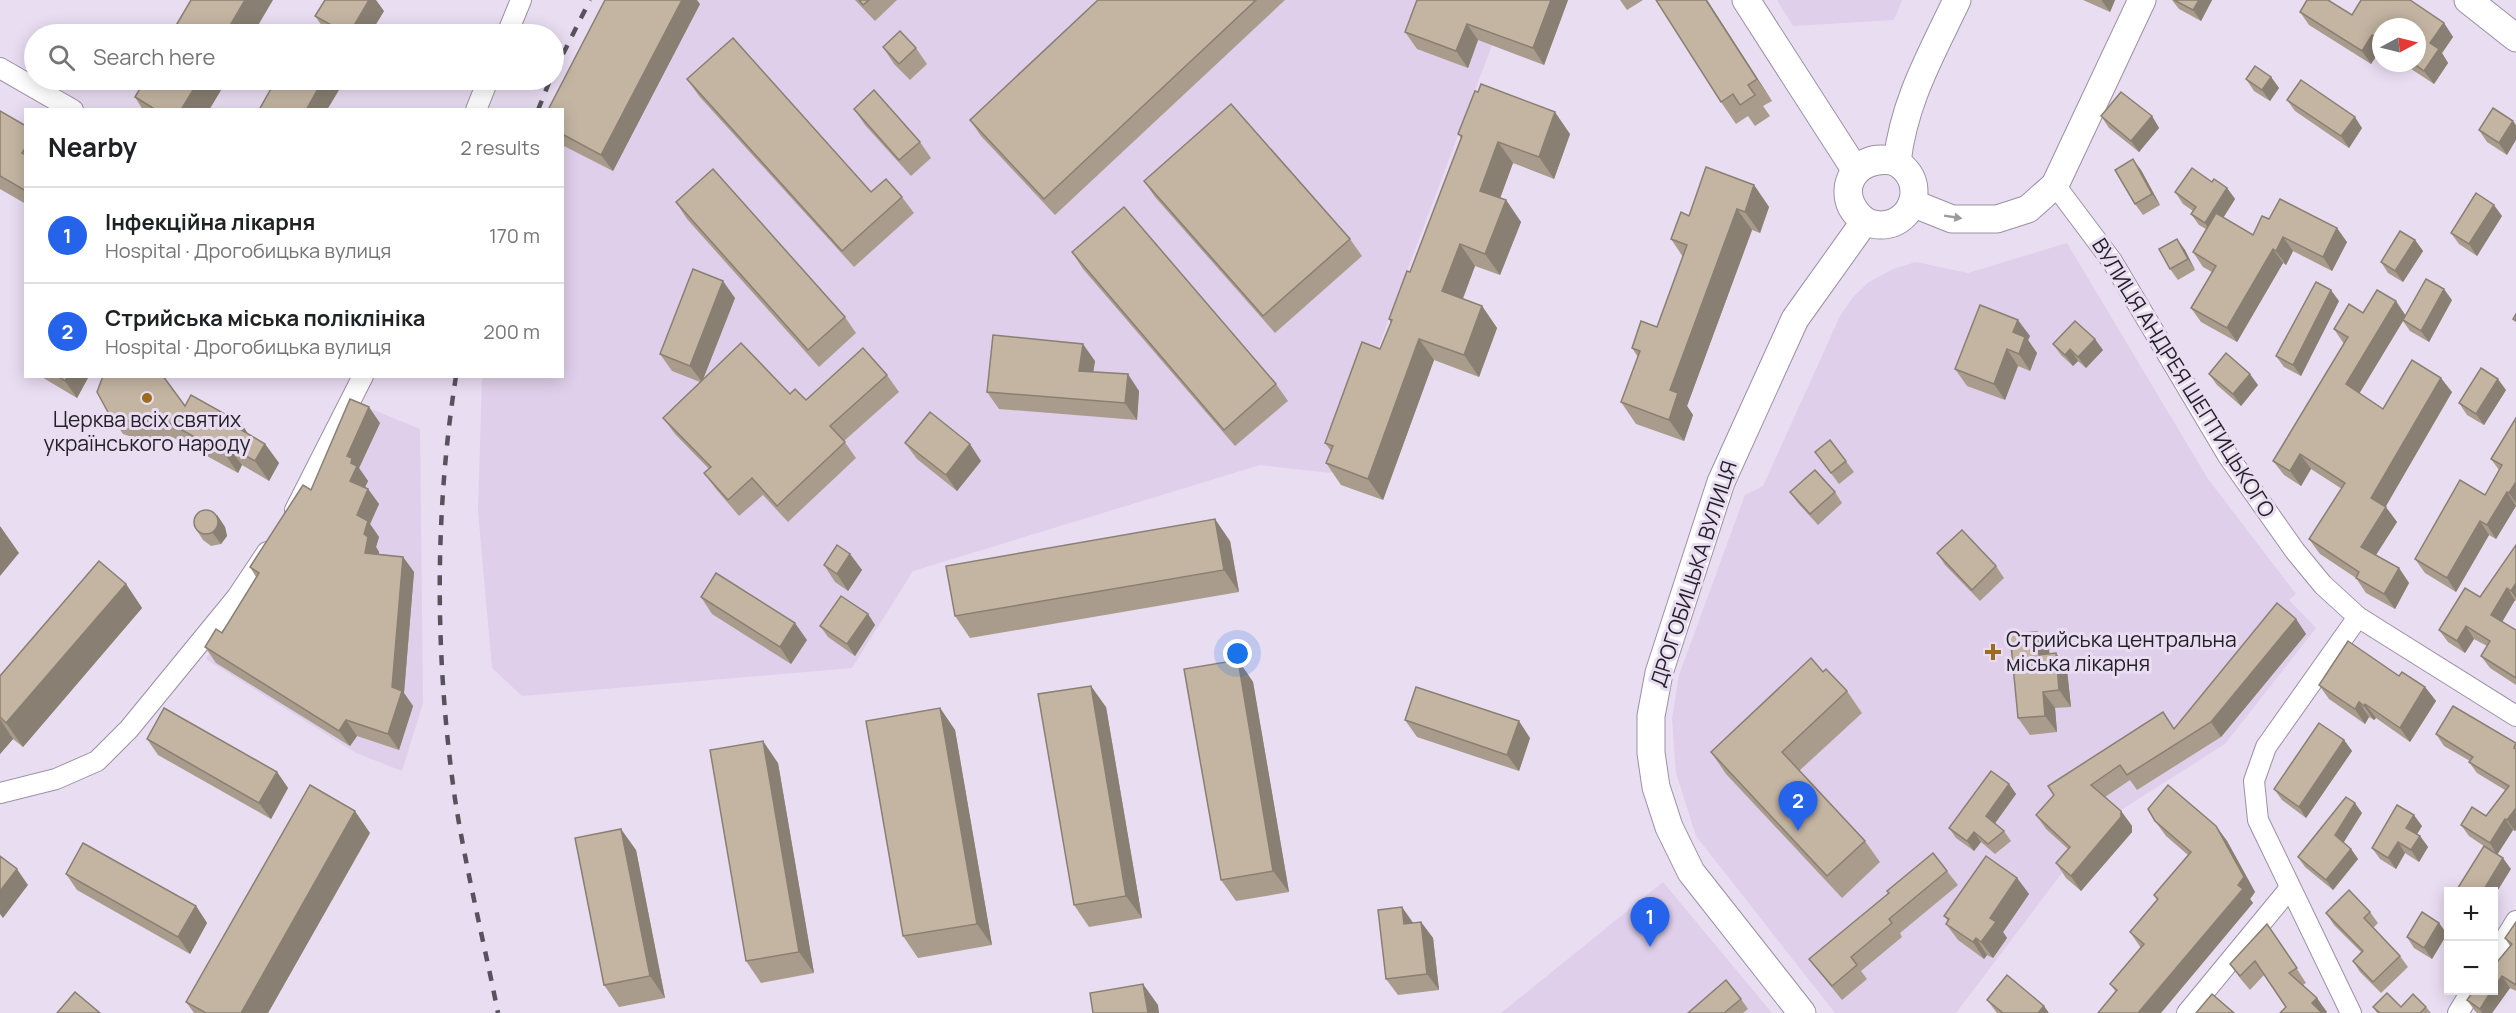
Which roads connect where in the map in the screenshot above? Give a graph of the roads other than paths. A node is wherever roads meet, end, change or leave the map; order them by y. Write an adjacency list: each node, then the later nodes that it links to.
1 (521, 0): 6 (street)
2 (1746, 0): 15 (main road)
3 (1957, 0): 14 (main road)
4 (2142, 0): 16 (main road)
5 (2468, 0): 7 (main road)
6 (511, 24)
7 (2516, 38)
8 (0, 68): 9 (street)
9 (24, 82)
10 (38, 90): 12 (street)
11 (484, 90): 13 (street)
12 (69, 108)
13 (477, 108)
14 (1897, 162): 15 (main road); 17 (main road)
15 (1856, 171): 18 (main road)
16 (2055, 185): 17 (main road, one-way to 16); 20 (street, ВУЛИЦЯ АНДРЕЯ ШЕПТИЦЬКОГО)
17 (1912, 204): 18 (main road)
18 (1865, 221): 27 (main road, ДРОГОБИЦЬКА ВУЛИЦЯ)
19 (362, 378): 22 (street)
20 (2358, 617): 21 (street, ВУЛИЦЯ АНДРЕЯ ШЕПТИЦЬКОГО); 23 (street)
21 (2516, 716)
22 (0, 793)
23 (2290, 888): 28 (street); 29 (street)
24 (2516, 921): 25 (street)
25 (2498, 949)
26 (2469, 995): 30 (street)
27 (1802, 1013)
28 (2187, 1013)
29 (2351, 1013)
30 (2458, 1013)

